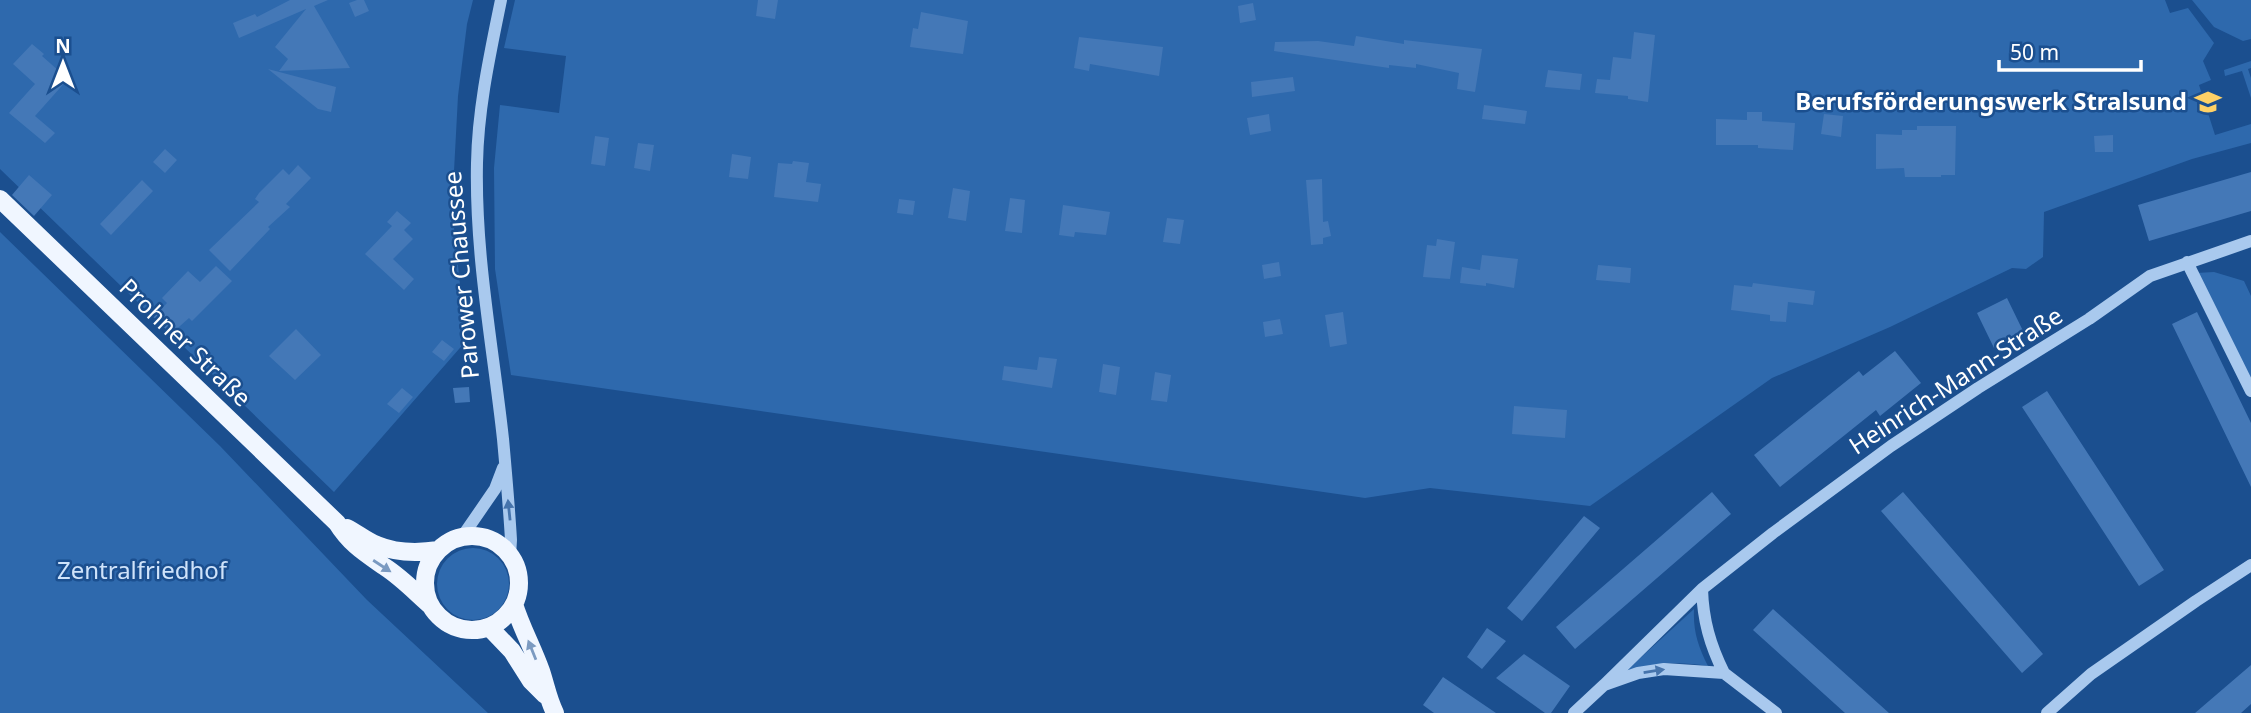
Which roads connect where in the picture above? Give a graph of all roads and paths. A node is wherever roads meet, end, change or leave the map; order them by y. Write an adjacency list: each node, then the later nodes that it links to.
1 (501, 0): 6 (street, Parower Chaussee)
2 (0, 199): 7 (main road, Prohner Straße)
3 (2251, 242): 4 (street, Heinrich-Mann-Straße)
4 (2187, 262): 5 (street); 12 (street, Heinrich-Mann-Straße)
5 (2251, 391)
6 (504, 464): 8 (street, Parower Chaussee); 10 (street, Parower Chaussee, one-way to 6)
7 (337, 523): 9 (main road, Prohner Straße); 14 (main road, Prohner Straße, one-way to 14)
8 (462, 537): 9 (main road, Parower Chaussee); 10 (main road)
9 (439, 550): 14 (main road)
10 (510, 556): 13 (main road, Parower Chaussee)
11 (2251, 565): 21 (street)
12 (1702, 589): 16 (street); 17 (street, Heinrich-Mann-Straße)
13 (514, 604): 15 (main road); 18 (main road, one-way to 13)
14 (431, 606): 15 (main road)
15 (489, 627): 18 (main road)
16 (1724, 673): 17 (street, Heinrich-Mann-Straße, one-way to 16); 20 (street)
17 (1604, 685): 19 (street, Heinrich-Mann-Straße)
18 (551, 705)
19 (1574, 713)
20 (1776, 713)
21 (2047, 713)

